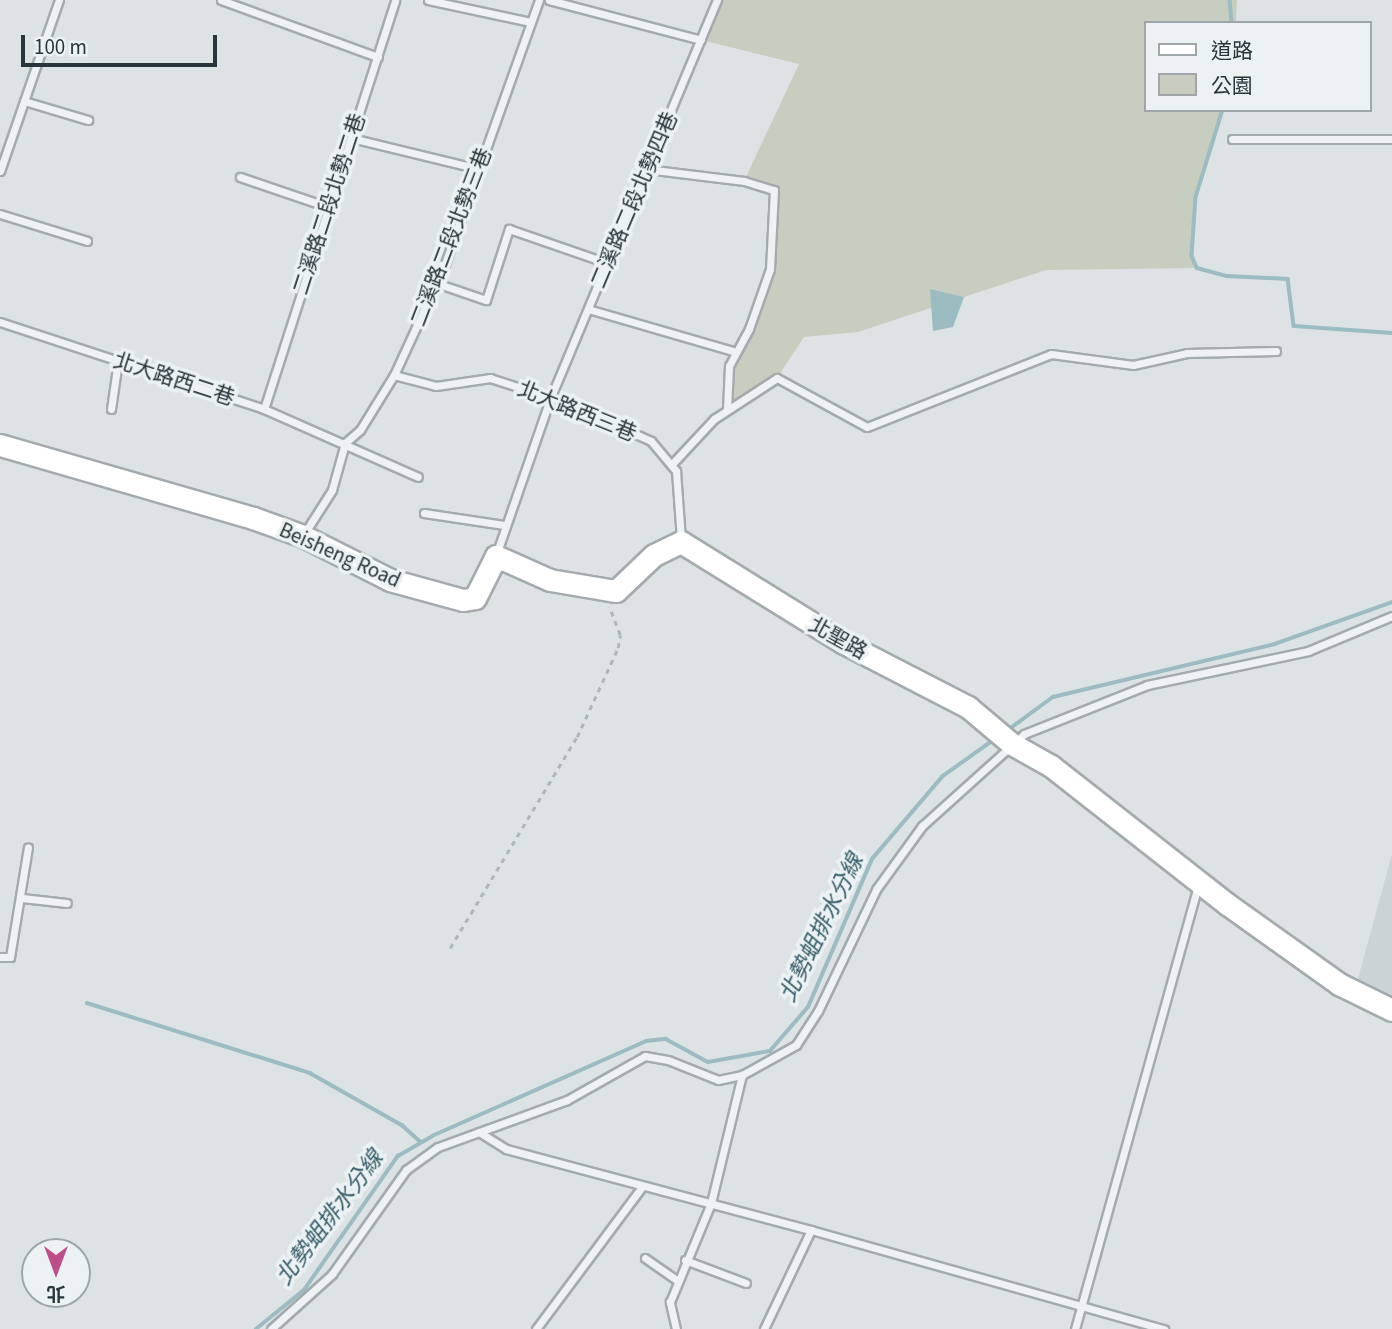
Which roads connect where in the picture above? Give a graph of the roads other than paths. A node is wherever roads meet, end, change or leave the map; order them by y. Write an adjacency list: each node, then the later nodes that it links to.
1 (59, 0): 11 (lane)
2 (221, 0): 10 (lane)
3 (395, 0): 10 (lane, 二溪路二段北勢二巷)
4 (428, 0): 8 (lane)
5 (539, 0): 8 (lane, 二溪路二段北勢三巷)
6 (549, 0): 9 (lane)
7 (717, 0): 9 (lane, 二溪路二段北勢四巷)
8 (531, 22): 16 (lane, 二溪路二段北勢三巷)
9 (701, 40): 17 (lane, 二溪路二段北勢四巷)
10 (378, 57): 13 (lane, 二溪路二段北勢二巷)
11 (24, 101): 12 (lane); 18 (lane)
12 (88, 120)
13 (351, 138): 16 (lane); 20 (lane, 二溪路二段北勢二巷)
14 (1231, 139): 15 (lane)
15 (1392, 139)
16 (479, 169): 24 (lane, 二溪路二段北勢三巷)
17 (646, 169): 23 (lane, 二溪路二段北勢四巷); 28 (lane)
18 (0, 171)
19 (240, 177): 20 (lane)
20 (328, 207): 33 (lane, 二溪路二段北勢二巷)
21 (0, 214): 22 (lane)
22 (87, 241)
23 (607, 263): 24 (lane); 25 (lane, 二溪路二段北勢四巷)
24 (436, 283): 30 (lane, 二溪路二段北勢三巷)
25 (588, 309): 28 (lane); 31 (lane, 二溪路二段北勢四巷)
26 (0, 322): 29 (lane, 北大路西二巷)
27 (1276, 351): 34 (lane)
28 (736, 352): 34 (lane)
29 (118, 361): 32 (lane); 33 (lane, 北大路西二巷)
30 (394, 375): 31 (lane, 北大路西三巷); 35 (lane, 二溪路二段北勢三巷)
31 (550, 400): 37 (lane, 北大路西三巷); 40 (lane)
32 (111, 409)
33 (264, 409): 35 (lane, 北大路西二巷)
34 (727, 410): 37 (lane)
35 (345, 443): 38 (lane, 北大路西二巷); 41 (lane, 二溪路二段北勢三巷)
36 (0, 445): 41 (street, Beisheng Road)
37 (672, 464): 42 (lane, 北大路西三巷)
38 (418, 477)
39 (424, 513): 40 (lane)
40 (504, 525): 43 (lane)
41 (303, 536): 43 (street, Beisheng Road)
42 (681, 542): 43 (street); 45 (street, 北聖路)
43 (496, 556)
44 (1392, 616): 45 (lane)
45 (1005, 738): 47 (street, 北聖路); 52 (lane)
46 (28, 847): 48 (lane)
47 (1199, 882): 51 (street, 北聖路); 61 (lane)
48 (22, 898): 49 (lane); 50 (lane)
49 (67, 903)
50 (0, 957)
51 (1392, 1010)
52 (742, 1076): 53 (lane); 55 (lane)
53 (479, 1132): 54 (lane); 62 (lane)
54 (642, 1188): 55 (lane); 63 (lane)
55 (711, 1203): 56 (lane); 58 (lane)
56 (811, 1230): 61 (lane); 65 (lane)
57 (645, 1258): 59 (lane)
58 (685, 1260): 59 (lane); 60 (lane)
59 (678, 1281): 64 (lane)
60 (746, 1283)
61 (1081, 1308): 66 (lane); 67 (lane)
62 (271, 1329)
63 (536, 1329)
64 (676, 1329)
65 (764, 1329)
66 (1075, 1329)
67 (1164, 1329)

